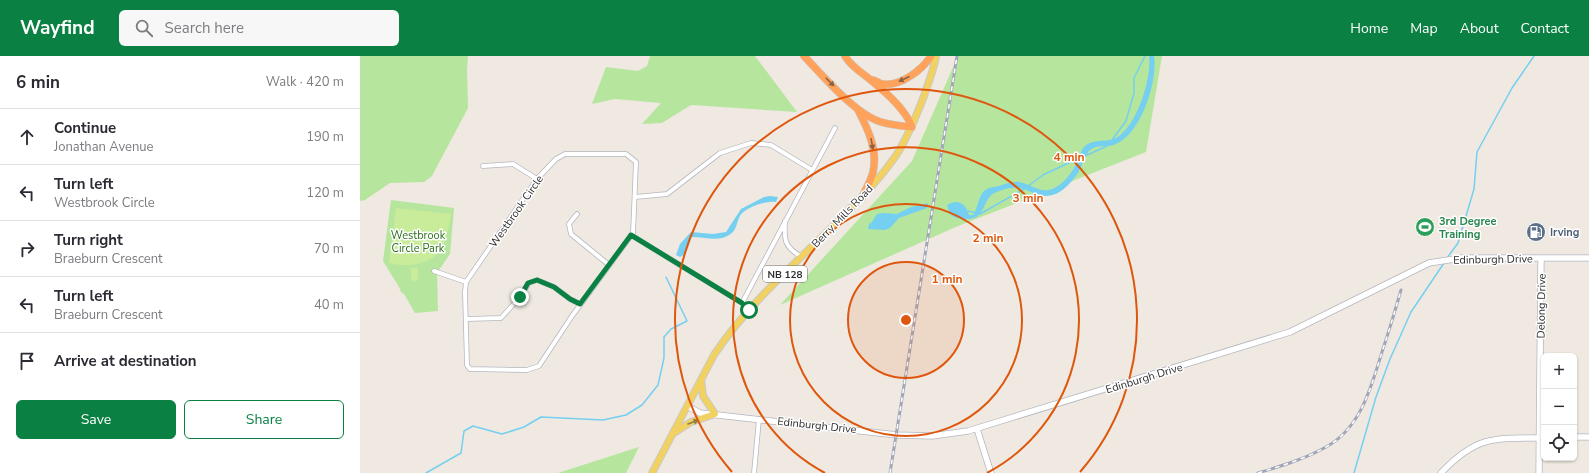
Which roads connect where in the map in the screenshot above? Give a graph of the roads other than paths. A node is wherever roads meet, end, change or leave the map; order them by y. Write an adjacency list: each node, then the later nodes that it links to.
1 (804, 56): 6 (highway, one-way to 6)
2 (846, 56): 5 (highway)
3 (931, 56): 5 (highway, one-way to 5)
4 (936, 56): 8 (main road, Berry Mills Road / NB 128)
5 (869, 78): 8 (highway)
6 (857, 108): 8 (highway); 13 (highway, one-way to 13)
7 (835, 128): 10 (street)
8 (912, 128): 13 (main road, Berry Mills Road / NB 128)
9 (483, 166): 11 (street)
10 (812, 170): 12 (street); 15 (street)
11 (537, 179): 12 (street, Westbrook Circle); 22 (street, Westbrook Circle)
12 (635, 197): 16 (street, Westbrook Circle)
13 (862, 198): 17 (main road, Berry Mills Road / NB 128)
14 (577, 214): 20 (street)
15 (785, 220): 17 (street); 23 (street)
16 (631, 235): 20 (street, Westbrook Circle); 23 (street)
17 (802, 257): 25 (main road, Berry Mills Road / NB 128)
18 (1541, 258): 19 (street, Edinburgh Drive); 31 (street, Delong Drive); 32 (street, Edinburgh Drive)
19 (1589, 258)
20 (609, 265): 24 (street, Westbrook Circle)
21 (434, 271): 22 (street)
22 (466, 282): 26 (street, Westbrook Circle)
23 (742, 303): 25 (street)
24 (580, 304): 26 (street); 26 (street, Westbrook Circle)
25 (749, 310): 27 (main road, Berry Mills Road / NB 128)
26 (467, 319)
27 (702, 377): 28 (main road, NB 128); 29 (main road)
28 (687, 406): 29 (street, Edinburgh Drive); 33 (main road, NB 128)
29 (715, 414): 30 (street, Edinburgh Drive); 33 (main road, one-way to 29)
30 (759, 419): 32 (street, Edinburgh Drive); 39 (street)
31 (1542, 425)
32 (978, 429): 40 (street)
33 (672, 434): 38 (main road, NB 128)
34 (1577, 437): 35 (street)
35 (1589, 437)
36 (1541, 438): 41 (street)
37 (1541, 450): 42 (street, Delong Drive)
38 (652, 473)
39 (754, 473)
40 (991, 473)
41 (1441, 473)
42 (1539, 473)

